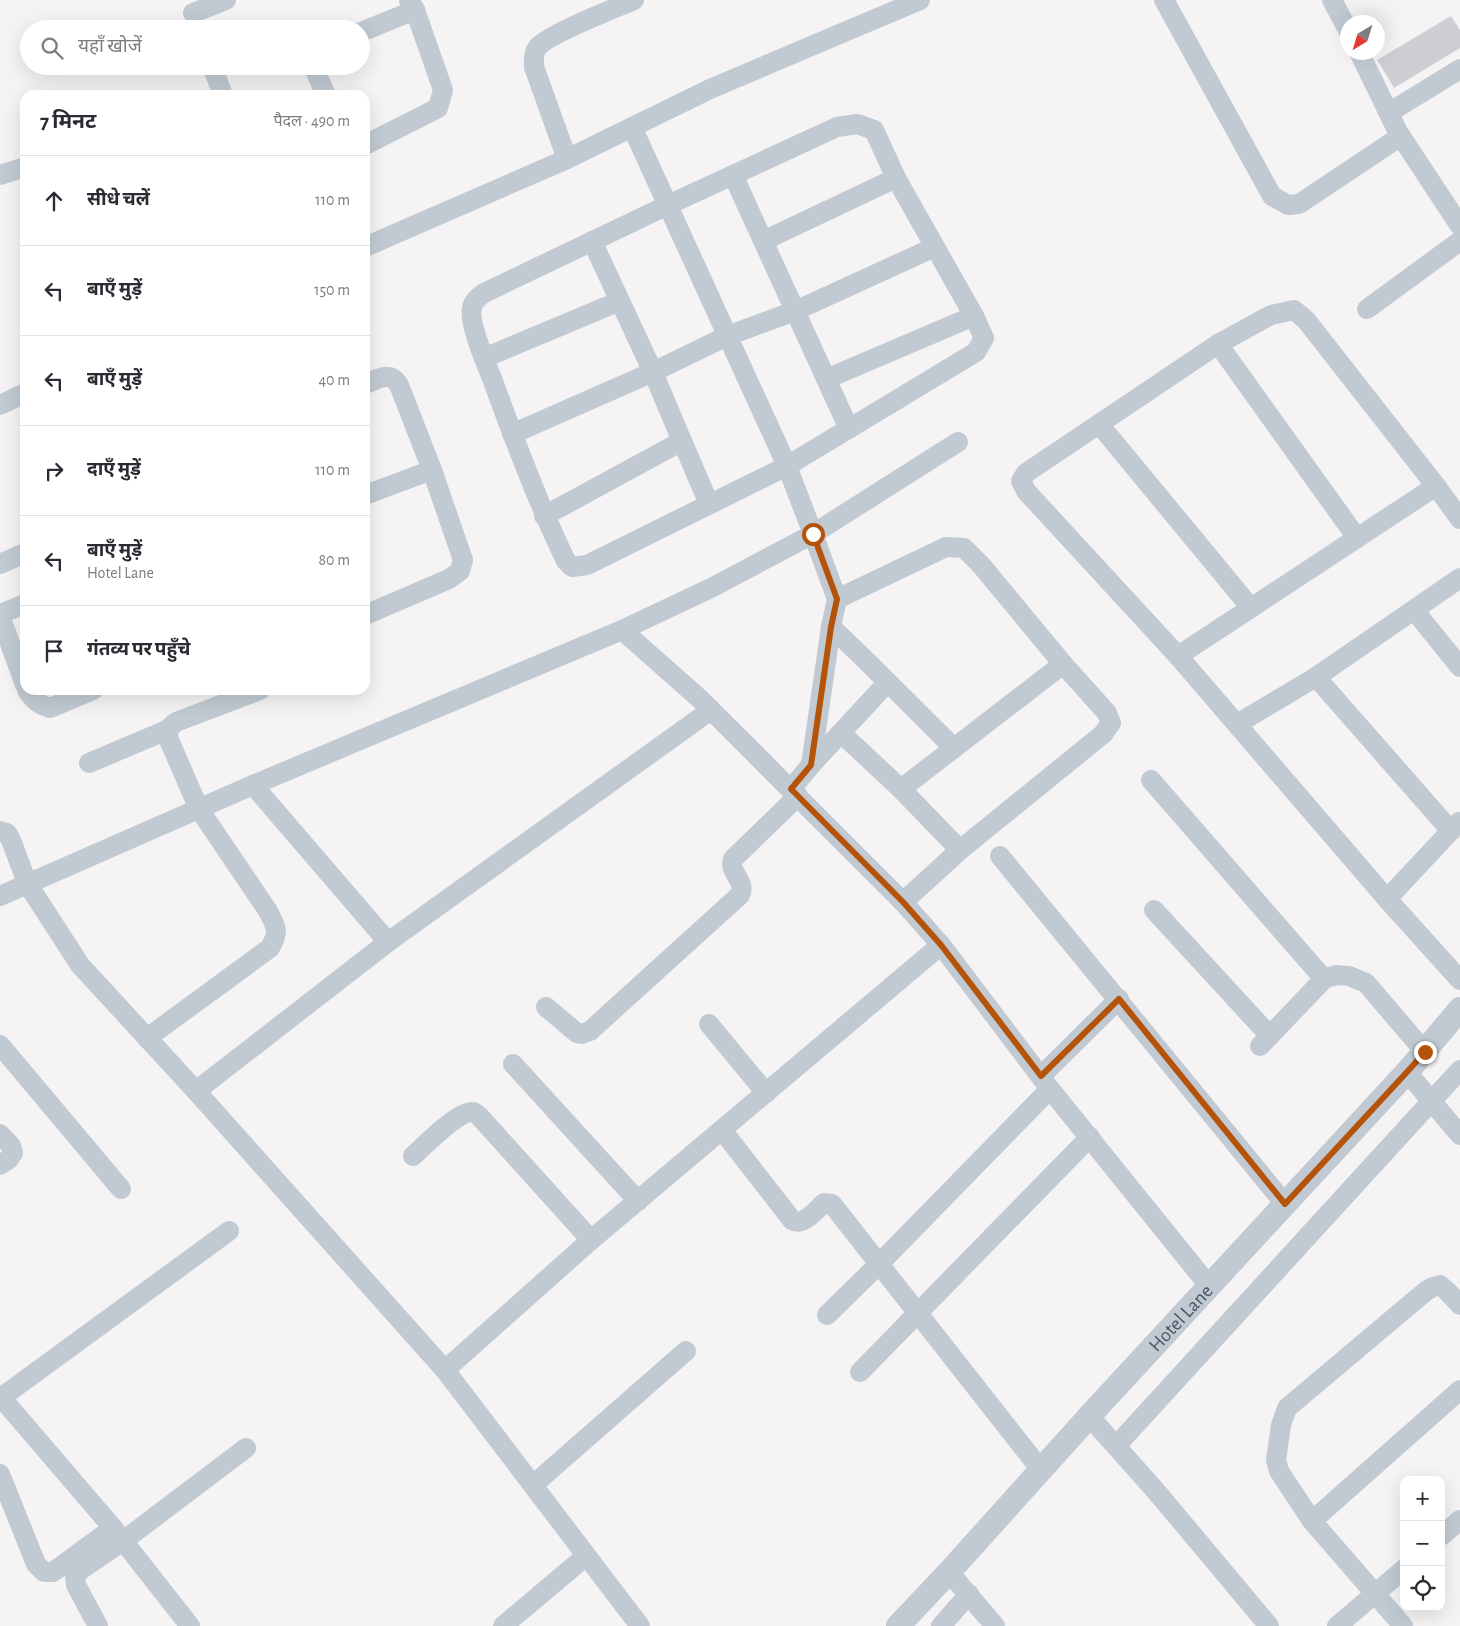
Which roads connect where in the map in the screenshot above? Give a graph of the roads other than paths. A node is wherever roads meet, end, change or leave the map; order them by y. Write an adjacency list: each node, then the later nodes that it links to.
1 (226, 0): 8 (street)
2 (634, 0): 21 (street)
3 (920, 0): 7 (street)
4 (1164, 0): 19 (street)
5 (1332, 0): 9 (street)
6 (412, 5): 10 (street); 20 (street)
7 (895, 6): 18 (street)
8 (194, 14)
9 (1340, 15)
10 (370, 27)
11 (1363, 60): 17 (street)
12 (1460, 68): 17 (street)
13 (215, 75): 15 (street)
14 (317, 75): 16 (street)
15 (221, 90)
16 (324, 90)
17 (1390, 112): 19 (street)
18 (632, 127): 21 (street); 26 (street)
19 (1401, 136): 27 (street)
20 (370, 142)
21 (567, 159): 31 (street)
22 (20, 168): 23 (street)
23 (0, 174)
24 (733, 176): 25 (street); 26 (street); 30 (street)
25 (896, 178): 30 (street); 32 (street)
26 (668, 205): 29 (street); 37 (street)
27 (1460, 226)
28 (1460, 240): 34 (street)
29 (592, 241): 33 (street); 39 (street)
30 (763, 241): 35 (street)
31 (370, 245)
32 (935, 247): 35 (street); 36 (street)
33 (620, 301): 39 (street); 40 (street)
34 (1368, 309)
35 (795, 311): 37 (street); 41 (street)
36 (974, 316): 41 (street); 46 (street)
37 (727, 336): 40 (street); 50 (street)
38 (1218, 344): 45 (street); 52 (street); 58 (street)
39 (484, 358): 47 (street)
40 (653, 372): 47 (street); 48 (street)
41 (826, 379): 46 (street)
42 (370, 382): 51 (street)
43 (20, 395): 44 (street)
44 (0, 405)
45 (1099, 424): 64 (street); 70 (street)
46 (850, 429): 50 (street)
47 (512, 434): 55 (street)
48 (682, 440): 54 (street); 55 (street)
49 (958, 442): 57 (street)
50 (787, 466): 54 (street); 57 (street)
51 (432, 470): 53 (street); 66 (street)
52 (1436, 486): 56 (street); 58 (street)
53 (370, 493)
54 (709, 504): 55 (street)
55 (544, 516)
56 (1460, 519)
57 (813, 534): 62 (street); 69 (street)
58 (1356, 538): 64 (street)
59 (20, 555): 60 (street)
60 (0, 564)
61 (1460, 578): 65 (street)
62 (837, 599): 68 (street); 72 (street)
63 (20, 606): 67 (street)
64 (1251, 608): 70 (street)
65 (1414, 610): 73 (street); 74 (street)
66 (370, 613)
67 (0, 615): 71 (street)
68 (831, 627): 75 (street); 85 (street)
69 (622, 630): 79 (street); 87 (street)
70 (1178, 656): 80 (street)
71 (20, 660)
72 (1063, 664): 83 (street); 93 (street)
73 (1460, 667)
74 (1316, 678): 80 (street); 91 (street)
75 (887, 683): 82 (street); 83 (street)
76 (30, 695): 77 (street)
77 (81, 695)
78 (247, 695): 81 (street)
79 (711, 710): 89 (street); 100 (street)
80 (1237, 724): 97 (street)
81 (166, 730): 84 (street); 90 (street)
82 (841, 733): 85 (street); 88 (street)
83 (954, 748): 88 (street)
84 (89, 764)
85 (811, 765): 89 (street)
86 (1150, 780): 102 (street)
87 (253, 785): 90 (street); 100 (street)
88 (901, 789): 93 (street)
89 (794, 792): 98 (street); 105 (street)
90 (199, 809): 95 (street); 108 (street)
91 (1456, 826): 97 (street)
92 (0, 831): 95 (street)
93 (960, 850): 98 (street)
94 (1000, 856): 104 (street)
95 (27, 883): 96 (street); 108 (street)
96 (0, 896)
97 (1387, 899): 103 (street)
98 (903, 902): 101 (street)
99 (1154, 910): 102 (street)
100 (388, 942): 115 (street)
101 (941, 945): 113 (street); 116 (street)
102 (1324, 979): 110 (street)
103 (1460, 980)
104 (1119, 999): 113 (street); 125 (street)
105 (546, 1007)
106 (1460, 1009): 110 (street, Hotel Lane)
107 (709, 1024): 116 (street)
108 (147, 1038): 115 (street)
109 (0, 1046): 123 (street)
110 (1425, 1052): 114 (street, Hotel Lane)
111 (513, 1064): 124 (street)
112 (1460, 1070): 114 (street)
113 (1046, 1082): 120 (street); 128 (street)
114 (1420, 1088): 119 (street); 125 (street, Hotel Lane); 138 (street)
115 (196, 1091): 134 (street)
116 (766, 1093): 117 (street)
117 (722, 1130): 124 (street); 128 (street)
118 (0, 1134): 122 (street)
119 (1460, 1135)
120 (1090, 1137): 129 (street); 131 (street)
121 (413, 1156): 127 (street)
122 (0, 1165)
123 (121, 1189)
124 (638, 1201): 127 (street)
125 (1285, 1204): 129 (street, Hotel Lane)
126 (229, 1231): 137 (street)
127 (591, 1240): 134 (street)
128 (879, 1264): 131 (street); 132 (street)
129 (1210, 1287): 138 (street, Hotel Lane)
130 (1460, 1305): 144 (street)
131 (918, 1312): 135 (street); 140 (street)
132 (826, 1315)
133 (686, 1351): 142 (street)
134 (445, 1370): 142 (street)
135 (860, 1372)
136 (1460, 1390): 144 (street)
137 (1, 1396): 146 (street)
138 (1102, 1431): 140 (street, Hotel Lane); 158 (street)
139 (246, 1448): 146 (street)
140 (1041, 1470): 149 (street, Hotel Lane)
141 (0, 1474): 146 (street)
142 (533, 1485): 147 (street)
143 (1460, 1520): 145 (street)
144 (1312, 1521): 150 (street)
145 (1445, 1533)
146 (118, 1535): 151 (street); 152 (street)
147 (586, 1556): 153 (street); 154 (street)
148 (1400, 1571): 150 (street)
149 (959, 1583): 155 (street, Hotel Lane); 156 (street); 157 (street)
150 (1375, 1593): 159 (street); 160 (street)
151 (98, 1626)
152 (190, 1626)
153 (503, 1626)
154 (640, 1626)
155 (898, 1626)
156 (941, 1626)
157 (995, 1626)
158 (1269, 1626)
159 (1337, 1626)
160 (1403, 1626)

